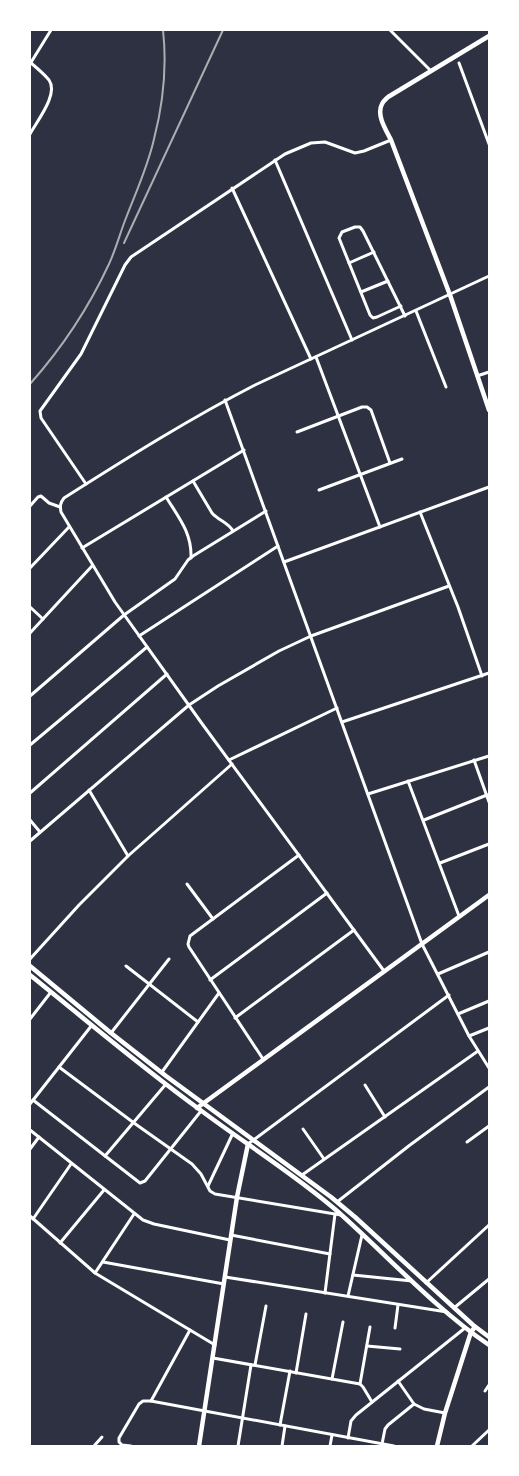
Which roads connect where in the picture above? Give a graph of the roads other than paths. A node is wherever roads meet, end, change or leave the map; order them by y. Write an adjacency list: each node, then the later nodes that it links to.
1 (51, 30): 5 (street)
2 (390, 30): 6 (street)
3 (489, 36): 6 (main road)
4 (459, 63): 9 (street)
5 (30, 64): 7 (street)
6 (431, 71): 8 (main road)
7 (30, 134)
8 (391, 140): 10 (street); 17 (main road)
9 (489, 142)
10 (275, 160): 11 (street); 21 (street)
11 (232, 188): 23 (street); 37 (street)
12 (374, 252): 13 (street); 13 (street); 15 (street)
13 (349, 263): 16 (street)
14 (489, 278): 17 (street)
15 (388, 280): 16 (street); 18 (street)
16 (361, 292): 18 (street)
17 (450, 295): 19 (street); 25 (main road)
18 (401, 306): 20 (street)
19 (416, 311): 20 (street); 26 (street)
20 (406, 316): 21 (street)
21 (352, 340): 22 (street)
22 (316, 357): 23 (street); 30 (street)
23 (311, 359): 27 (street)
24 (489, 372): 25 (street)
25 (477, 376): 28 (main road)
26 (446, 387)
27 (225, 400): 32 (street); 37 (street)
28 (488, 403): 29 (main road)
29 (489, 410)
30 (338, 416): 31 (street); 34 (street); 35 (street)
31 (296, 432)
32 (244, 450): 36 (street); 43 (street)
33 (402, 459): 34 (street)
34 (390, 463): 35 (street)
35 (360, 474): 39 (street); 46 (street)
36 (193, 481): 40 (street); 47 (street)
37 (86, 484): 42 (street)
38 (489, 487): 44 (street)
39 (319, 490)
40 (166, 497): 49 (street); 50 (street)
41 (30, 506): 42 (street)
42 (60, 507): 45 (street)
43 (266, 511): 47 (street); 48 (street)
44 (420, 512): 46 (street); 54 (street)
45 (69, 527): 49 (street); 53 (street)
46 (380, 527): 51 (street)
47 (233, 531): 50 (street)
48 (278, 546): 51 (street); 59 (street)
49 (82, 548): 52 (street)
50 (191, 558): 56 (street)
51 (284, 562): 60 (street)
52 (92, 565): 56 (street); 57 (street)
53 (30, 568)
54 (450, 586): 60 (street); 64 (street)
55 (30, 607): 57 (street)
56 (124, 615): 59 (street); 65 (street)
57 (43, 619): 58 (street)
58 (30, 633)
59 (139, 636): 61 (street)
60 (311, 636): 66 (street); 67 (street)
61 (147, 647): 63 (street); 69 (street)
62 (489, 673): 64 (street)
63 (167, 674): 66 (street); 76 (street)
64 (482, 676): 68 (street)
65 (30, 696)
66 (189, 706): 71 (street); 75 (street)
67 (337, 708): 68 (street); 71 (street)
68 (342, 722): 77 (street)
69 (30, 745)
70 (489, 756): 72 (street)
71 (228, 760): 73 (street)
72 (474, 760): 74 (street); 78 (street)
73 (232, 764): 85 (street); 86 (street)
74 (408, 781): 77 (street); 81 (street)
75 (89, 790): 82 (street); 86 (street)
76 (30, 793)
77 (368, 794): 94 (street)
78 (486, 795): 79 (street); 81 (street)
79 (489, 802)
80 (30, 820): 82 (street)
81 (424, 820): 87 (street)
82 (40, 832): 83 (street)
83 (30, 841)
84 (489, 844): 87 (street)
85 (299, 855): 89 (street); 92 (street)
86 (128, 856): 96 (street)
87 (440, 864): 91 (street)
88 (187, 884): 92 (street)
89 (327, 893): 93 (street); 103 (street)
90 (489, 895): 91 (main road)
91 (459, 917): 94 (main road)
92 (213, 919): 103 (street)
93 (354, 930): 100 (street); 110 (street)
94 (422, 944): 100 (main road); 101 (street)
95 (489, 952): 101 (street)
96 (30, 959)
97 (169, 959): 104 (street)
98 (30, 966): 115 (main road)
99 (126, 966): 104 (street)
100 (384, 971): 118 (main road)
101 (438, 974): 107 (street)
102 (30, 976): 105 (main road)
103 (210, 980): 106 (street)
104 (149, 984): 112 (street); 115 (street)
105 (51, 992): 111 (street); 113 (main road)
106 (219, 993): 110 (street); 112 (street)
107 (449, 995): 109 (street); 136 (street)
108 (489, 1001): 109 (street)
109 (458, 1014): 116 (street)
110 (235, 1018): 118 (street)
111 (30, 1019)
112 (198, 1022): 121 (street)
113 (92, 1024): 120 (street); 122 (main road)
114 (489, 1028): 116 (street)
115 (111, 1033): 121 (main road)
116 (469, 1036): 117 (street)
117 (478, 1051): 119 (street); 129 (street)
118 (262, 1059): 126 (main road)
119 (488, 1065)
120 (59, 1067): 125 (street); 130 (street)
121 (162, 1072): 126 (main road)
122 (166, 1084): 128 (main road); 130 (street)
123 (365, 1085): 129 (street)
124 (489, 1088): 148 (street)
125 (33, 1100): 127 (street); 141 (street)
126 (203, 1103): 128 (main road); 136 (main road)
127 (30, 1104)
128 (199, 1110): 134 (main road); 140 (street)
129 (385, 1117): 142 (street)
130 (134, 1123): 140 (street); 141 (street)
131 (489, 1126): 137 (street)
132 (302, 1129): 142 (street)
133 (30, 1130): 135 (street)
134 (233, 1133): 138 (main road); 145 (street)
135 (39, 1137): 139 (street); 143 (street)
136 (254, 1140): 138 (street); 144 (main road)
137 (467, 1142)
138 (248, 1144): 147 (main road); 151 (main road)
139 (30, 1149)
140 (171, 1149): 141 (street); 145 (street)
141 (105, 1156)
142 (324, 1159): 144 (street)
143 (72, 1164): 146 (street); 152 (street)
144 (301, 1176): 148 (main road)
145 (207, 1186): 147 (street)
146 (104, 1190): 149 (street); 156 (street)
147 (237, 1197): 150 (street); 155 (main road)
148 (337, 1203): 164 (main road)
149 (134, 1214): 155 (street); 158 (street)
150 (335, 1214): 151 (street); 157 (street)
151 (342, 1216): 154 (main road)
152 (31, 1217): 156 (street)
153 (489, 1226): 164 (street)
154 (362, 1235): 160 (street); 163 (main road)
155 (231, 1238): 157 (street); 161 (main road)
156 (60, 1243): 159 (street)
157 (330, 1254): 166 (street)
158 (103, 1262): 159 (street); 165 (street)
159 (95, 1273): 178 (street)
160 (353, 1275): 163 (street); 167 (street)
161 (225, 1277): 165 (main road); 166 (street)
162 (489, 1279): 170 (street)
163 (412, 1281): 171 (main road)
164 (426, 1283): 170 (main road)
165 (224, 1284): 181 (main road)
166 (325, 1293): 167 (street)
167 (348, 1296): 168 (street)
168 (398, 1305): 171 (street); 176 (street)
169 (266, 1306): 186 (street)
170 (454, 1308): 175 (main road)
171 (447, 1312): 177 (main road)
172 (306, 1314): 188 (street)
173 (343, 1322): 189 (street)
174 (370, 1327): 183 (street)
175 (475, 1327): 179 (main road); 180 (main road)
176 (395, 1328)
177 (465, 1328): 179 (main road); 190 (street)
178 (190, 1330): 181 (street); 194 (street)
179 (471, 1332): 182 (main road); 198 (main road)
180 (488, 1335)
181 (215, 1345): 185 (main road)
182 (489, 1345)
183 (367, 1346): 184 (street); 191 (street)
184 (400, 1349)
185 (213, 1358): 186 (street); 197 (main road)
186 (253, 1365): 187 (street); 199 (street)
187 (290, 1372): 188 (street); 200 (street)
188 (296, 1373): 189 (street)
189 (332, 1379): 191 (street)
190 (398, 1381): 195 (street); 196 (street)
191 (360, 1384): 195 (street)
192 (489, 1385): 193 (street)
193 (485, 1391)
194 (151, 1401): 197 (street); 209 (street)
195 (372, 1402): 205 (street)
196 (414, 1404): 198 (street); 207 (street)
197 (205, 1412): 199 (street); 210 (main road)
198 (445, 1412): 215 (main road)
199 (242, 1418): 200 (street); 211 (street)
200 (280, 1425): 201 (street)
201 (285, 1426): 203 (street); 212 (street)
202 (489, 1430): 216 (street)
203 (332, 1435): 205 (street); 213 (street)
204 (102, 1437): 208 (street)
205 (348, 1438): 206 (street)
206 (376, 1444): 207 (street)
207 (382, 1444): 214 (street)
208 (94, 1446)
209 (130, 1446)
210 (199, 1446)
211 (238, 1446)
212 (282, 1446)
213 (330, 1446)
214 (394, 1446)
215 (437, 1446)
216 (472, 1446)

